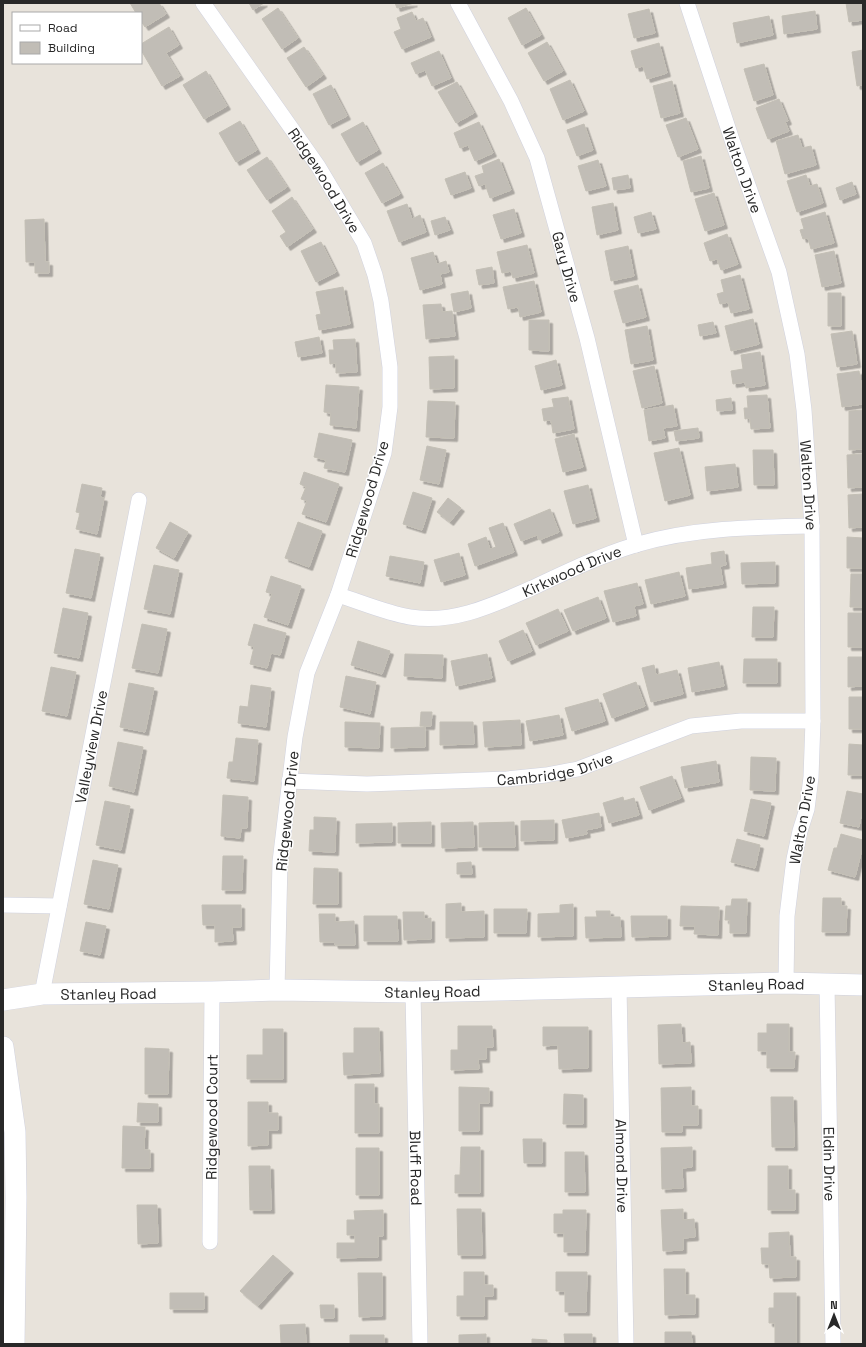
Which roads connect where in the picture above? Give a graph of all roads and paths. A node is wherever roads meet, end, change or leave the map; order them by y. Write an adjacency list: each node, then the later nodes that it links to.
1 (203, 3): 7 (street, Ridgewood Drive)
2 (458, 3): 6 (street, Gary Drive)
3 (687, 3): 5 (street, Walton Drive)
4 (139, 500): 11 (street, Valleyview Drive)
5 (812, 526): 6 (street, Kirkwood Drive); 8 (street, Walton Drive)
6 (636, 544): 7 (street, Kirkwood Drive)
7 (338, 595): 9 (street, Ridgewood Drive)
8 (813, 721): 9 (street, Cambridge Drive); 12 (street, Walton Drive)
9 (289, 781): 16 (street, Ridgewood Drive)
10 (3, 905): 11 (street)
11 (59, 906): 19 (street, Valleyview Drive)
12 (786, 983): 13 (street, Stanley Road); 15 (street, Stanley Road)
13 (827, 984): 14 (street, Stanley Road); 27 (street, Eldin Drive)
14 (863, 985)
15 (619, 987): 18 (street, Stanley Road); 26 (street, Almond Drive)
16 (278, 990): 17 (street, Stanley Road); 18 (street, Stanley Road)
17 (212, 992): 19 (street, Stanley Road); 23 (street, Ridgewood Court)
18 (413, 992): 25 (street, Bluff Road)
19 (42, 994): 20 (street, Stanley Road)
20 (3, 1000)
21 (3, 1047): 22 (street)
22 (9, 1132): 24 (street)
23 (210, 1242)
24 (14, 1344)
25 (420, 1344)
26 (626, 1344)
27 (833, 1344)

